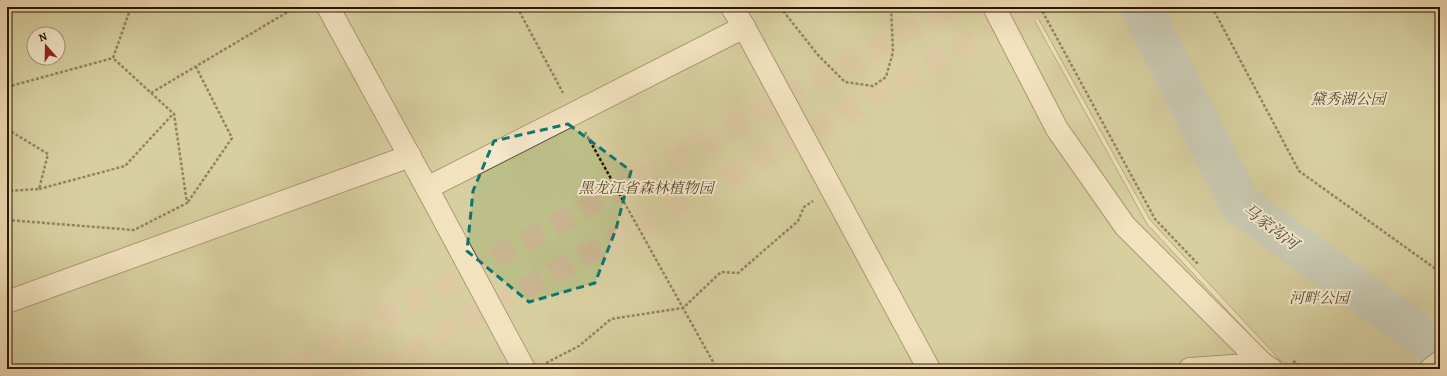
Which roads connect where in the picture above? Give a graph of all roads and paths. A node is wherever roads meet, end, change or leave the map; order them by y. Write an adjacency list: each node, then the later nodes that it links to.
1 (131, 7): 12 (path)
2 (296, 7): 13 (path)
3 (328, 7): 19 (street)
4 (517, 7): 16 (path)
5 (732, 7): 11 (street)
6 (780, 7): 7 (path)
7 (891, 7)
8 (994, 7): 32 (street)
9 (1040, 7): 26 (path)
10 (1212, 7): 27 (path)
11 (744, 27): 16 (street); 21 (street)
12 (113, 58): 14 (path); 15 (path)
13 (196, 66): 15 (path); 24 (path)
14 (7, 87)
15 (151, 93): 17 (path)
16 (574, 113): 20 (street); 29 (path)
17 (174, 114): 22 (path); 24 (path)
18 (7, 129): 22 (path)
19 (410, 156): 20 (street); 28 (street)
20 (427, 188): 33 (street)
21 (831, 188): 29 (path); 35 (street)
22 (39, 190): 23 (path)
23 (7, 191)
24 (187, 203): 25 (path)
25 (7, 220)
26 (1204, 270)
27 (1440, 272)
28 (7, 302)
29 (683, 308): 33 (path); 34 (path)
30 (1291, 360): 37 (path)
31 (1440, 362): 38 (street)
32 (1267, 366): 36 (street)
33 (532, 367)
34 (717, 369)
35 (929, 369)
36 (1190, 369)
37 (1306, 369)
38 (1431, 369)

